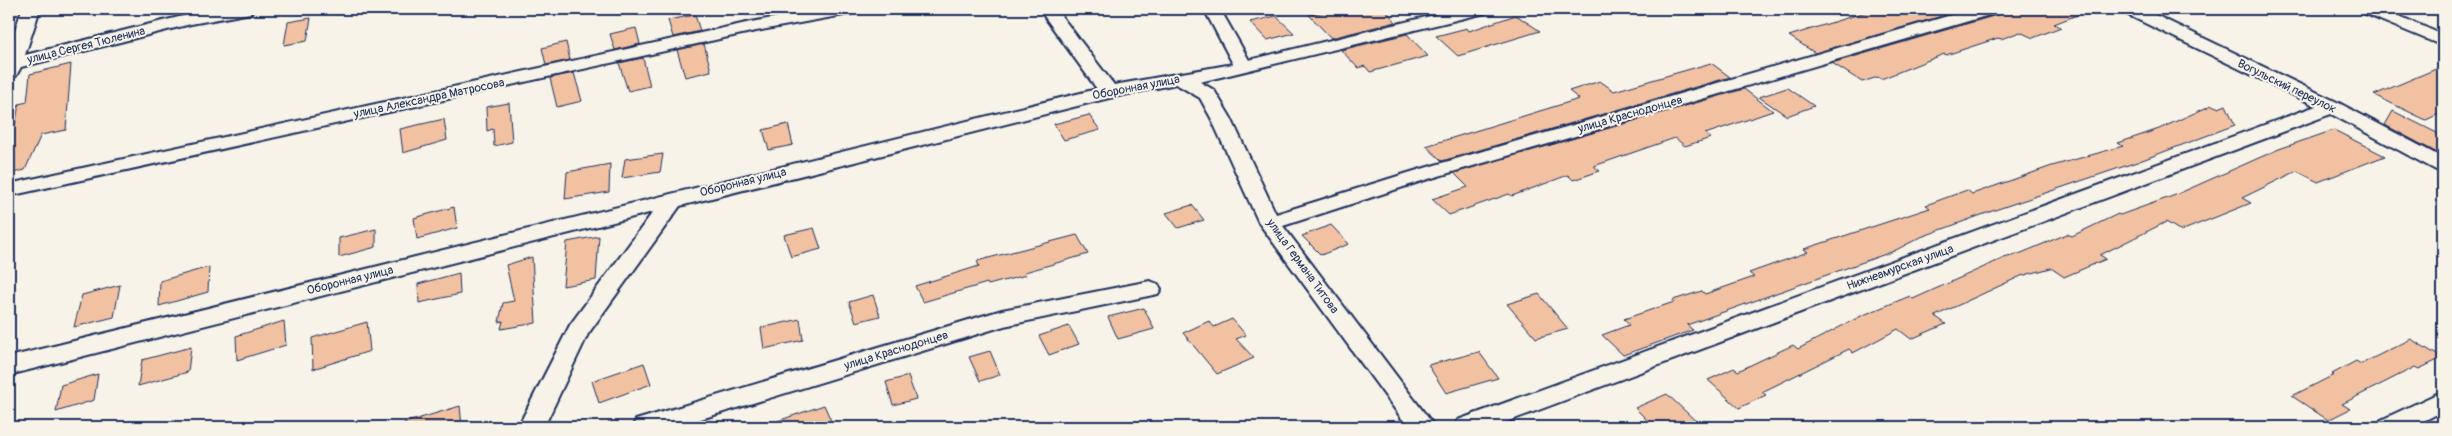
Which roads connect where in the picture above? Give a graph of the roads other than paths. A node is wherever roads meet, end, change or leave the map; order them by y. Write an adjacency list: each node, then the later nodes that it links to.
1 (31, 9): 12 (street)
2 (245, 9): 12 (street, улица Сергея Тюленина)
3 (849, 9): 17 (street, улица Александра Матросова)
4 (1047, 9): 14 (street)
5 (1212, 9): 11 (street)
6 (1479, 9): 11 (street, Оборонная улица)
7 (1990, 9): 19 (street, улица Краснодонцев)
8 (2130, 9): 15 (street, Вогульский переулок)
9 (2369, 9): 10 (street)
10 (2443, 41)
11 (1243, 65): 13 (street, Оборонная улица)
12 (12, 69)
13 (1179, 78): 14 (street, Оборонная улица); 19 (street, улица Германа Титова)
14 (1109, 92): 18 (street, Оборонная улица)
15 (2332, 107): 16 (street, Вогульский переулок); 26 (street, Нижнеамурская улица)
16 (2443, 166)
17 (9, 190)
18 (674, 199): 21 (street, Оборонная улица); 23 (street)
19 (1270, 223): 25 (street, улица Германа Титова)
20 (1150, 289): 24 (street, улица Краснодонцев)
21 (9, 366)
22 (2443, 400): 27 (street)
23 (531, 427)
24 (645, 427)
25 (1422, 427)
26 (1467, 427)
27 (2390, 427)

